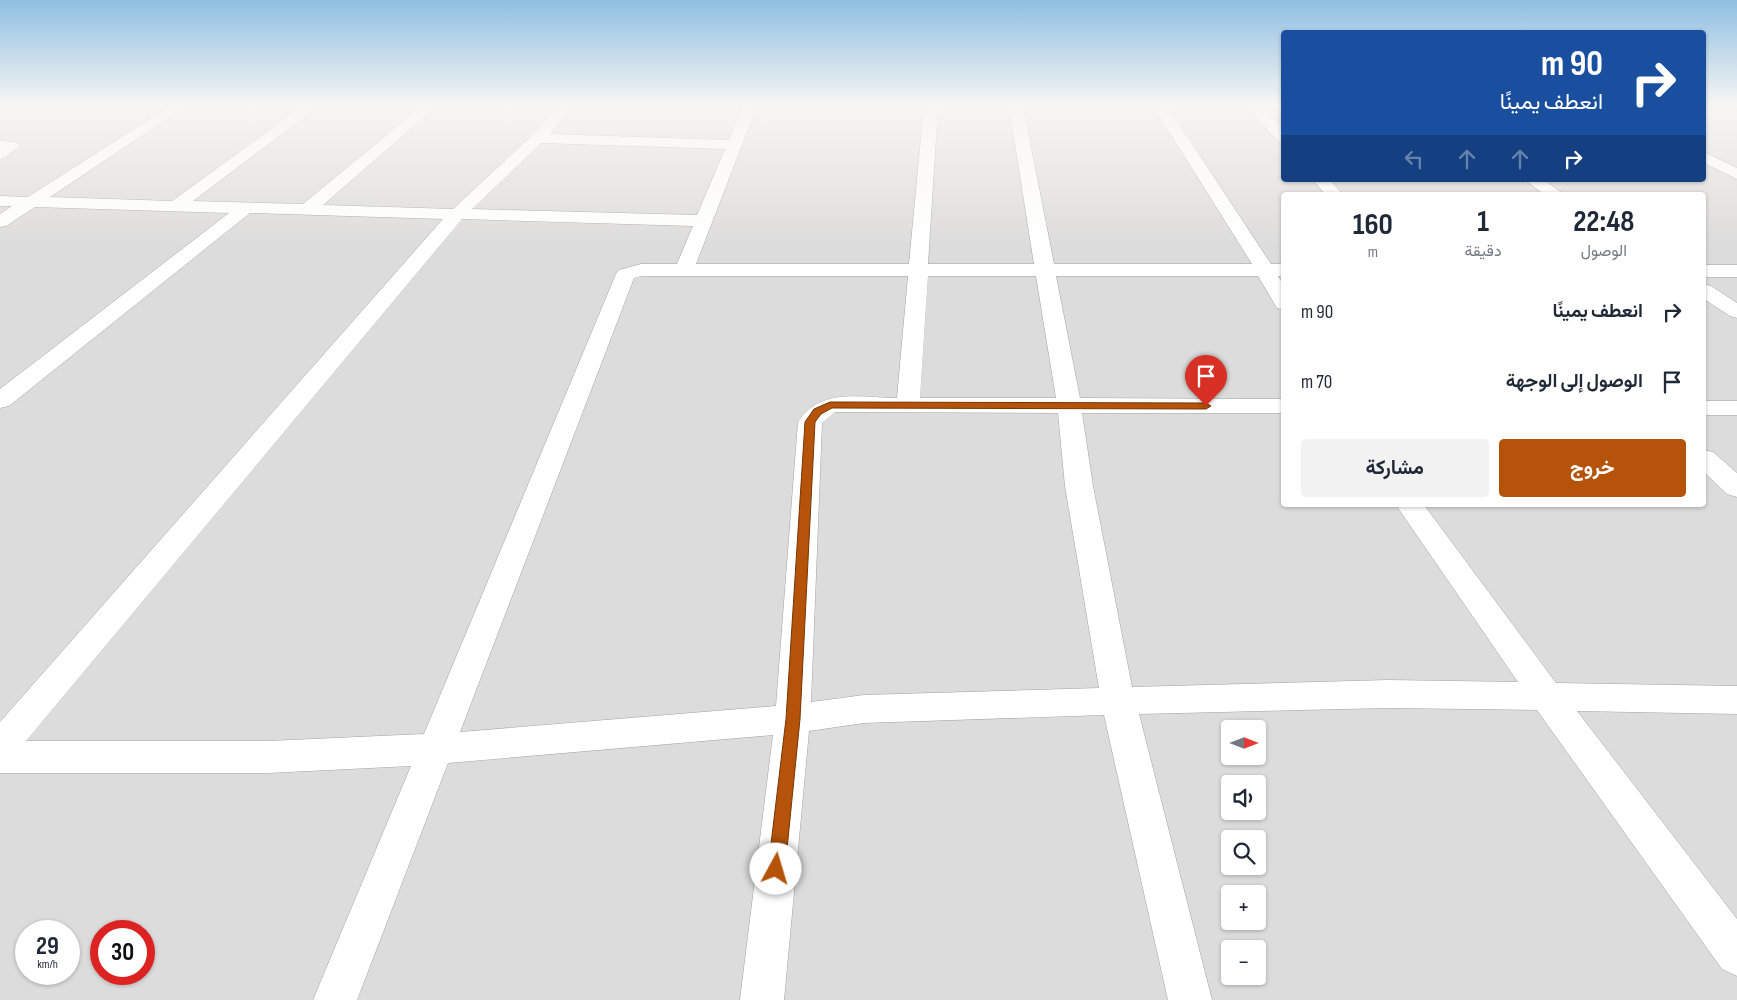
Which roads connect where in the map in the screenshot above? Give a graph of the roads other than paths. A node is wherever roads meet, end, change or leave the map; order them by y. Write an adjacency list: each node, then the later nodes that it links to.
1 (109, 153): 16 (street)
2 (248, 153): 17 (street)
3 (375, 153): 19 (street)
4 (522, 153): 20 (street)
5 (733, 153): 21 (street)
6 (927, 153): 25 (street)
7 (1024, 153): 23 (street)
8 (1192, 153): 26 (street)
9 (1706, 157): 10 (street)
10 (1735, 172)
11 (1323, 182): 13 (street)
12 (1536, 182): 14 (street)
13 (1332, 192)
14 (1552, 192)
15 (0, 201): 16 (street)
16 (33, 202): 17 (street); 22 (street)
17 (174, 206): 18 (street)
18 (245, 209): 19 (street); 32 (street)
19 (306, 211): 20 (street)
20 (456, 215): 21 (street); 45 (street)
21 (705, 221): 24 (street)
22 (0, 222)
23 (1045, 269): 25 (street); 26 (street); 34 (street)
24 (684, 270): 25 (street); 46 (street)
25 (917, 270): 33 (street)
26 (1274, 270): 30 (street)
27 (1706, 271): 28 (street)
28 (1737, 271)
29 (1706, 291): 31 (street)
30 (1281, 294)
31 (1737, 312)
32 (0, 402)
33 (908, 404): 34 (street); 44 (street)
34 (1069, 405): 35 (street); 43 (street)
35 (1281, 406)
36 (1706, 408): 37 (street)
37 (1737, 408)
38 (1706, 460): 39 (street)
39 (1737, 488)
40 (1411, 507): 41 (street)
41 (1545, 695): 42 (street); 43 (street); 48 (street)
42 (1737, 700)
43 (1118, 701): 44 (street); 51 (street)
44 (793, 719): 46 (street); 50 (street)
45 (0, 747)
46 (437, 749): 47 (street); 49 (street)
47 (0, 757)
48 (1737, 954)
49 (335, 1000)
50 (762, 1000)
51 (1190, 1000)

